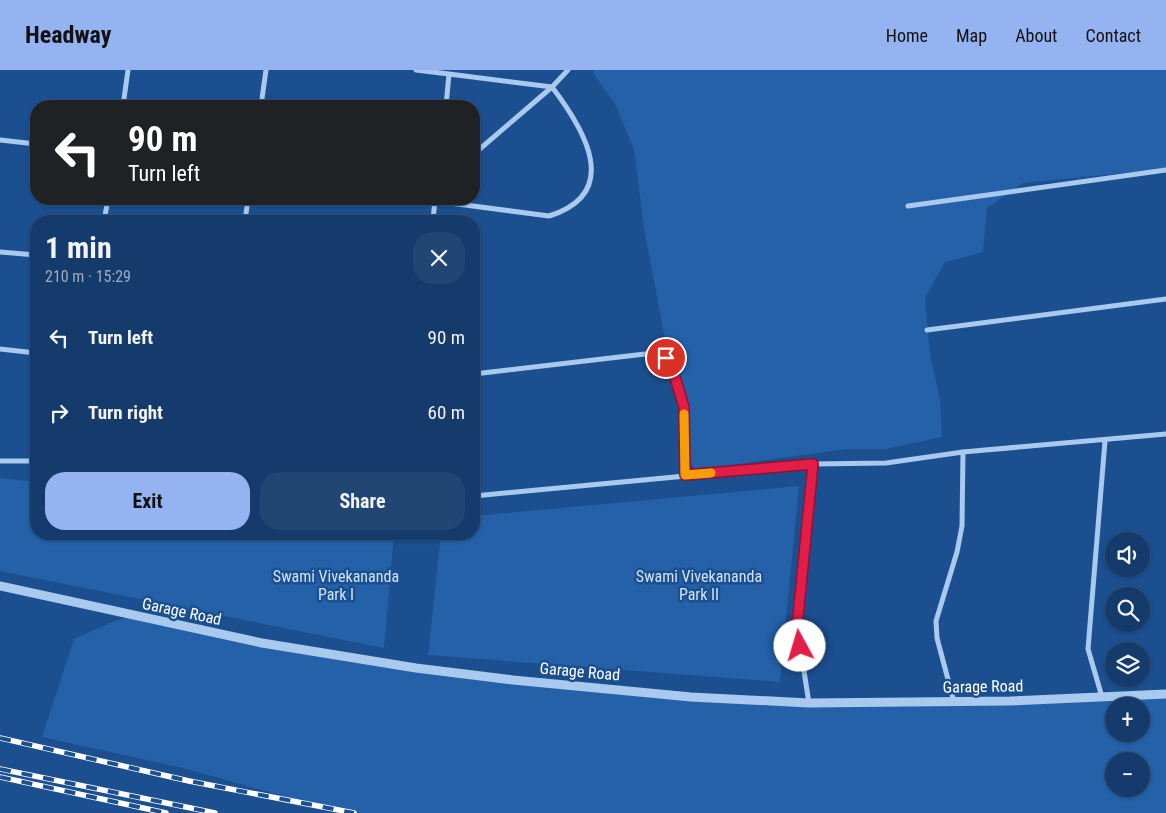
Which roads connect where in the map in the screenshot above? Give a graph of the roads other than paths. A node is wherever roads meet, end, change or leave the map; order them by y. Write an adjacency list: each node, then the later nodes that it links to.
1 (128, 70): 7 (street)
2 (266, 70): 8 (street)
3 (416, 70): 5 (street)
4 (568, 70): 6 (street)
5 (450, 74): 6 (street); 9 (street)
6 (552, 87): 12 (street); 14 (street)
7 (124, 100)
8 (261, 100)
9 (447, 100)
10 (0, 140): 11 (street)
11 (30, 143)
12 (480, 149)
13 (1166, 170): 15 (street)
14 (471, 205)
15 (908, 206)
16 (0, 252): 17 (street)
17 (30, 254)
18 (1166, 299): 19 (street)
19 (927, 330)
20 (0, 349): 21 (street)
21 (30, 352)
22 (480, 373): 29 (street)
23 (1166, 434): 24 (street)
24 (1105, 440): 25 (street); 33 (street)
25 (963, 452): 28 (street); 34 (street)
26 (0, 461): 27 (street)
27 (30, 461)
28 (813, 464): 29 (street); 35 (street)
29 (685, 475): 30 (street)
30 (480, 495)
31 (0, 586): 35 (street, Garage Road)
32 (1166, 694): 33 (street, Garage Road)
33 (1102, 698): 34 (street, Garage Road)
34 (954, 702): 35 (street, Garage Road)
35 (809, 703)

